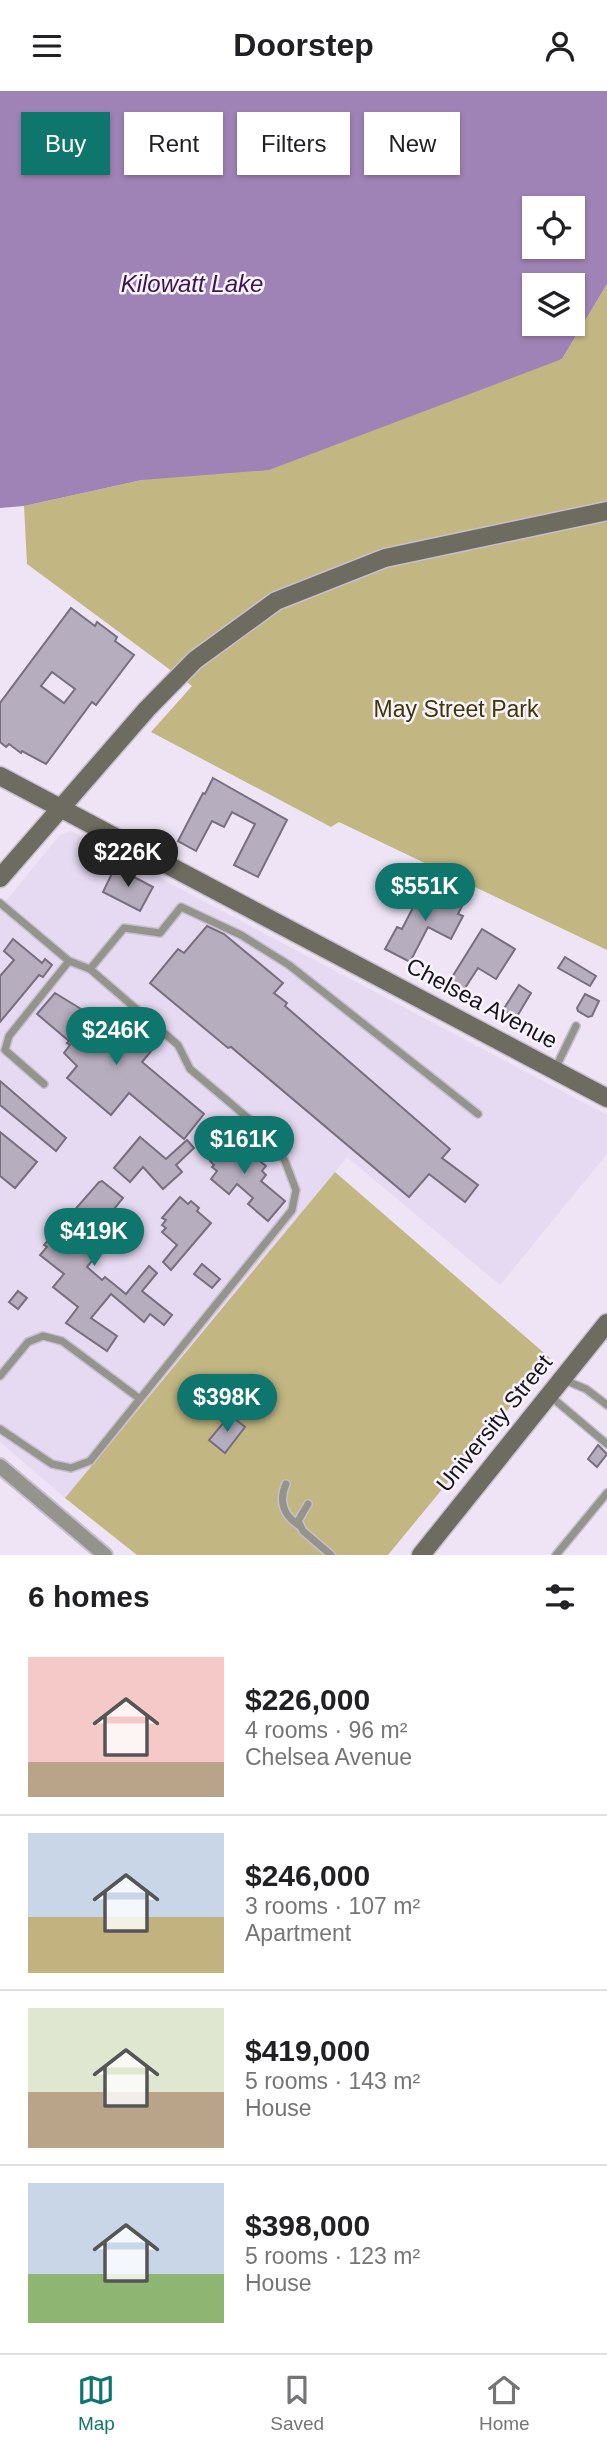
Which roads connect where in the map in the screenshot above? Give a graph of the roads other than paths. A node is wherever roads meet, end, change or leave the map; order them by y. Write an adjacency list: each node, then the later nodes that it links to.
1 (607, 511): 3 (main road)
2 (0, 776): 3 (main road, Chelsea Avenue)
3 (61, 808): 4 (main road); 9 (main road, Chelsea Avenue)
4 (0, 878)
5 (0, 903): 6 (lane)
6 (69, 961): 7 (lane); 10 (lane)
7 (90, 969): 12 (lane); 17 (lane)
8 (576, 1026): 9 (lane)
9 (555, 1070): 11 (main road, Chelsea Avenue)
10 (44, 1084)
11 (607, 1098)
12 (478, 1114)
13 (607, 1323): 15 (main road, University Street)
14 (0, 1376): 17 (lane)
15 (561, 1379): 16 (main road, University Street); 18 (lane)
16 (548, 1395): 20 (lane); 28 (main road, University Street)
17 (140, 1399): 19 (lane)
18 (607, 1405)
19 (0, 1429)
20 (607, 1444)
21 (0, 1466): 26 (street)
22 (286, 1483): 25 (lane)
23 (607, 1493): 29 (lane)
24 (308, 1504): 25 (lane)
25 (300, 1527): 27 (lane)
26 (105, 1555)
27 (331, 1555)
28 (421, 1555)
29 (556, 1555)

